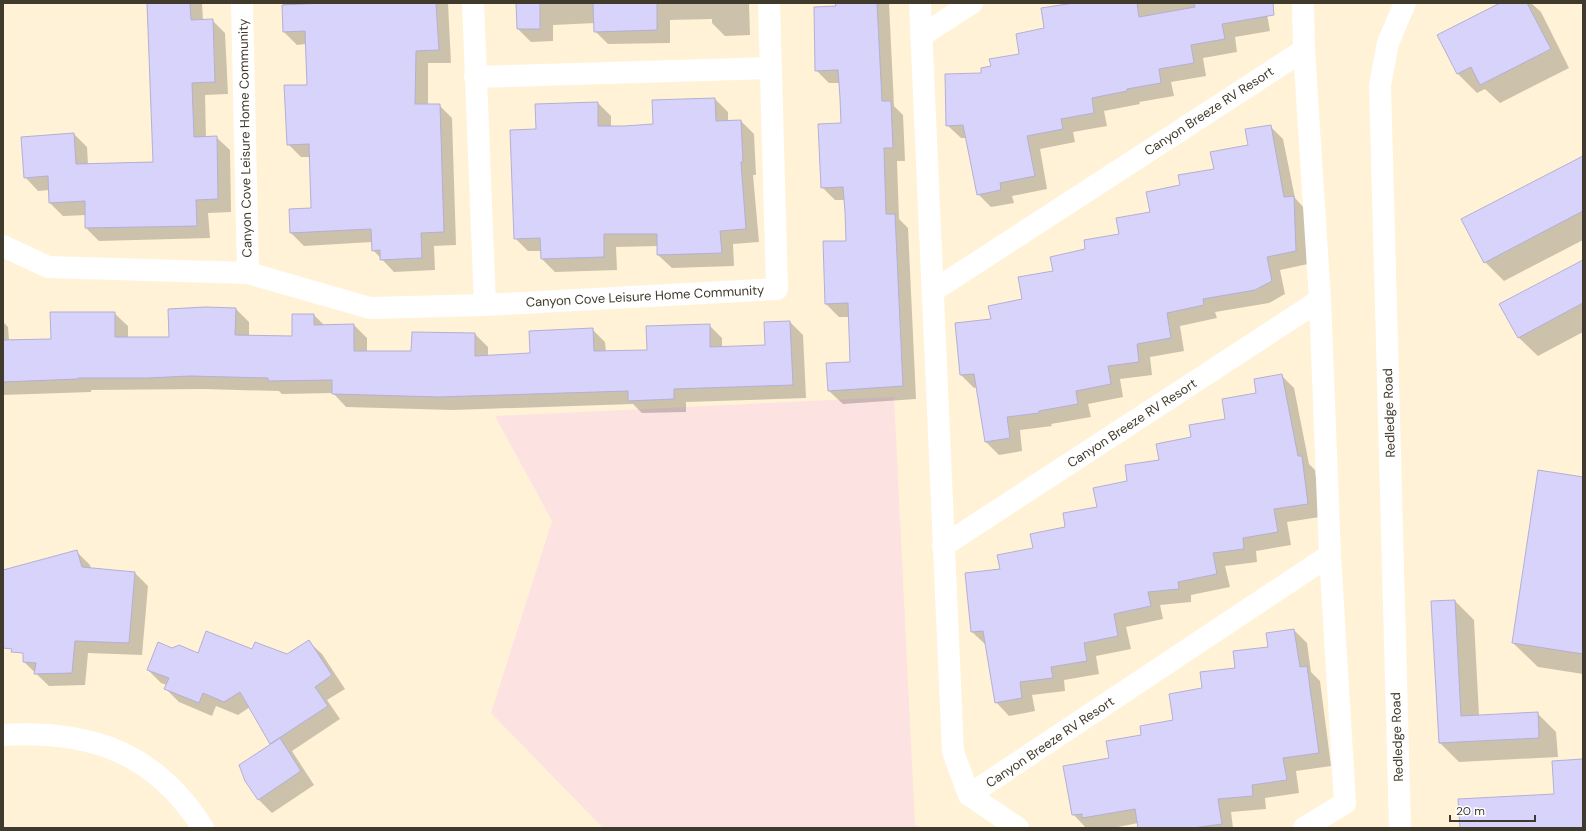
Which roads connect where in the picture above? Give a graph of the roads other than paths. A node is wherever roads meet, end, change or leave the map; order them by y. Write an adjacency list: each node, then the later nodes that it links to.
1 (242, 3): 13 (street, Canyon Cove Leisure Home Community)
2 (473, 3): 11 (street)
3 (769, 3): 10 (street, Canyon Cove Leisure Home Community)
4 (920, 3): 8 (street, Canyon Breeze RV Resort)
5 (972, 3): 8 (street)
6 (1303, 3): 9 (street)
7 (1405, 3): 24 (street, Redledge Road)
8 (921, 36): 14 (street, Canyon Breeze RV Resort)
9 (1304, 50): 14 (street, Canyon Breeze RV Resort); 15 (street)
10 (771, 68): 11 (street); 16 (street, Canyon Cove Leisure Home Community)
11 (476, 77): 16 (street)
12 (3, 246): 13 (street, Canyon Cove Leisure Home Community)
13 (248, 273): 16 (street, Canyon Cove Leisure Home Community)
14 (933, 291): 17 (street, Canyon Breeze RV Resort)
15 (1320, 300): 17 (street, Canyon Breeze RV Resort); 18 (street)
16 (485, 305)
17 (943, 546): 20 (street, Canyon Breeze RV Resort)
18 (1330, 556): 20 (street, Canyon Breeze RV Resort); 23 (street)
19 (3, 735): 21 (street)
20 (969, 795): 22 (street, Canyon Breeze RV Resort)
21 (203, 828)
22 (1018, 828)
23 (1304, 828)
24 (1400, 828)

